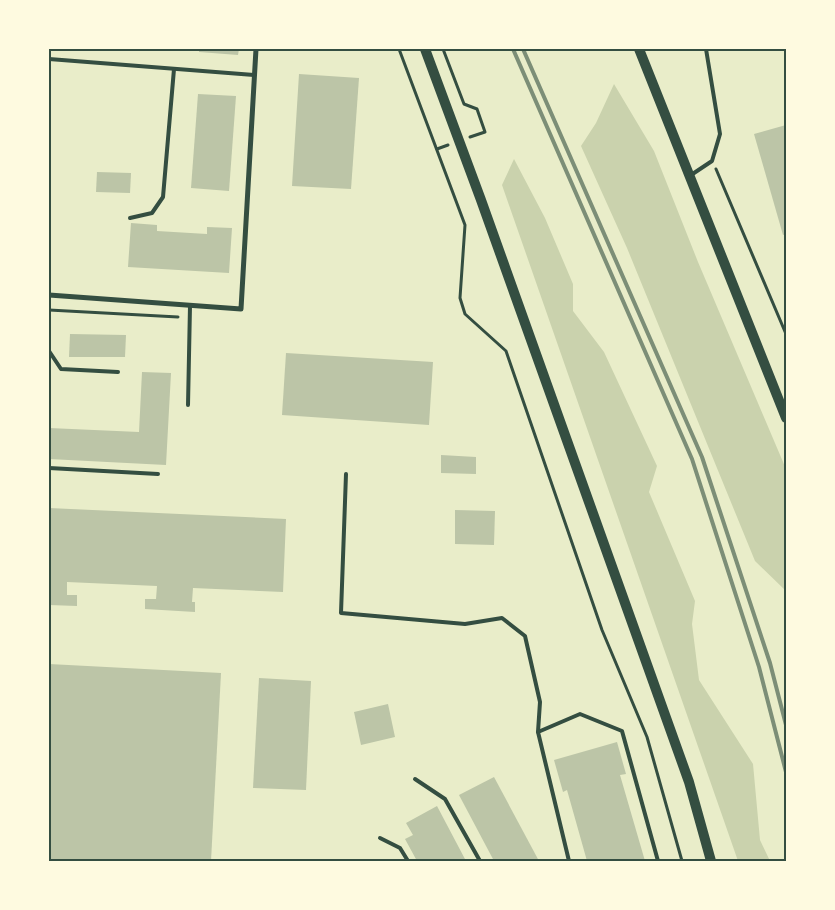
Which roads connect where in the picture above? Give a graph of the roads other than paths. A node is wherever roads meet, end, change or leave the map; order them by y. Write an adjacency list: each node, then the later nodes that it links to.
1 (256, 49): 7 (street)
2 (425, 49): 26 (main road)
3 (639, 49): 8 (main road)
4 (706, 49): 8 (lane)
5 (49, 59): 6 (lane)
6 (174, 69): 7 (lane); 9 (lane)
7 (254, 75): 11 (street)
8 (689, 176): 15 (main road)
9 (130, 218)
10 (49, 295): 11 (street)
11 (190, 306): 14 (lane)
12 (49, 351): 13 (lane)
13 (118, 372)
14 (188, 405)
15 (786, 418)
16 (49, 468): 17 (lane)
17 (158, 474)
18 (346, 474): 19 (lane)
19 (538, 732): 24 (lane); 25 (lane)
20 (415, 779): 23 (lane)
21 (380, 838): 22 (lane)
22 (408, 861)
23 (480, 861)
24 (569, 861)
25 (658, 861)
26 (712, 861)

